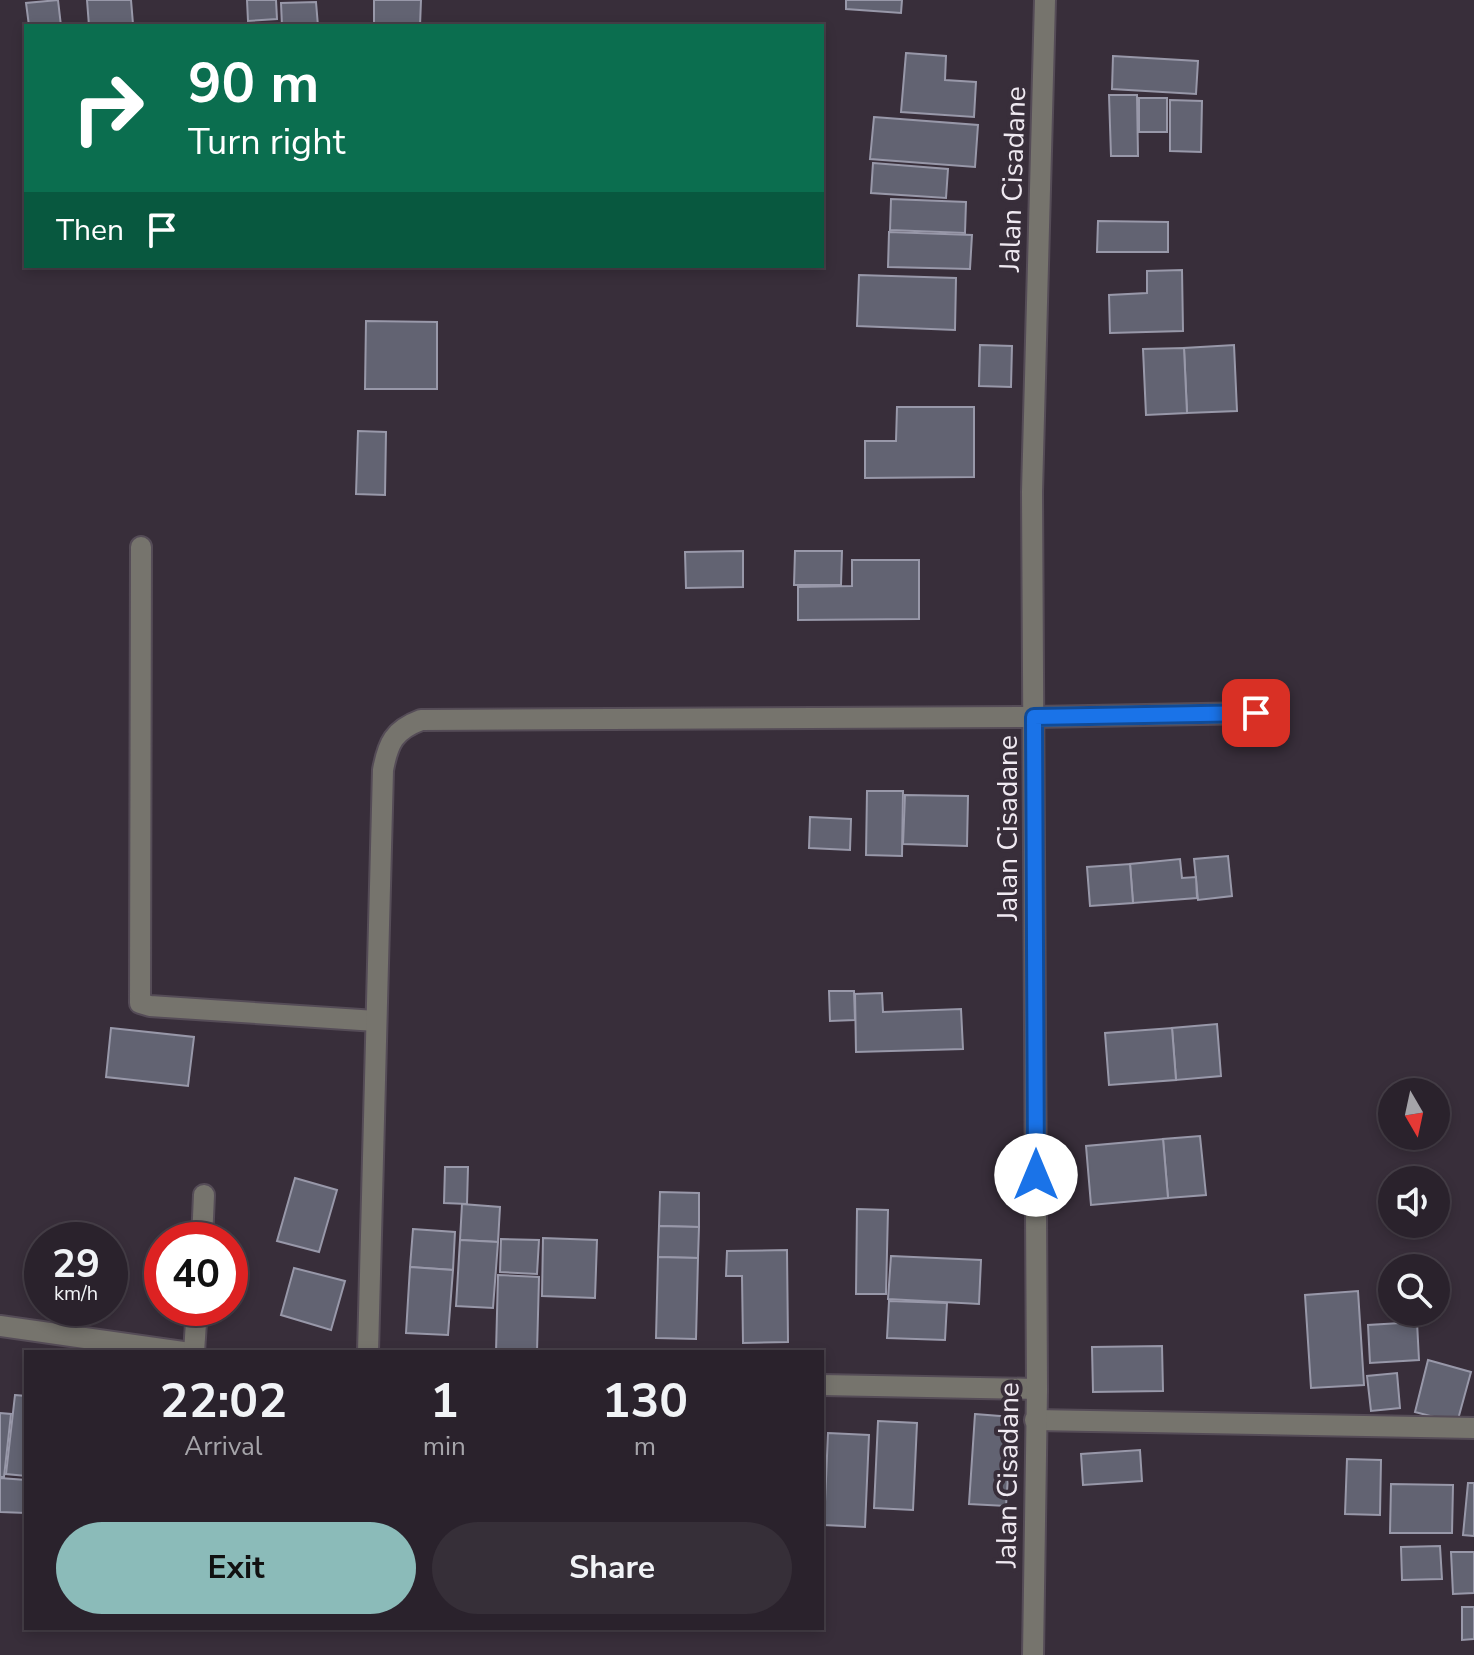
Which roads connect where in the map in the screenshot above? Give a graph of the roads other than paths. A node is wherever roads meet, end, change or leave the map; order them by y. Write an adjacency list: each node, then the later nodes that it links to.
1 (1045, 0): 4 (street, Jalan Cisadane)
2 (141, 547): 5 (street)
3 (1256, 713): 4 (street)
4 (1034, 717): 5 (street); 14 (street, Jalan Cisadane)
5 (376, 1021): 12 (street)
6 (204, 1195): 7 (street)
7 (203, 1222)
8 (0, 1326): 10 (street)
9 (196, 1326): 11 (street)
10 (169, 1350)
11 (194, 1350)
12 (368, 1350)
13 (824, 1385): 14 (street)
14 (1037, 1389): 15 (street, Jalan Cisadane)
15 (1035, 1420): 16 (street); 17 (street, Jalan Cisadane)
16 (1474, 1428)
17 (1033, 1655)

